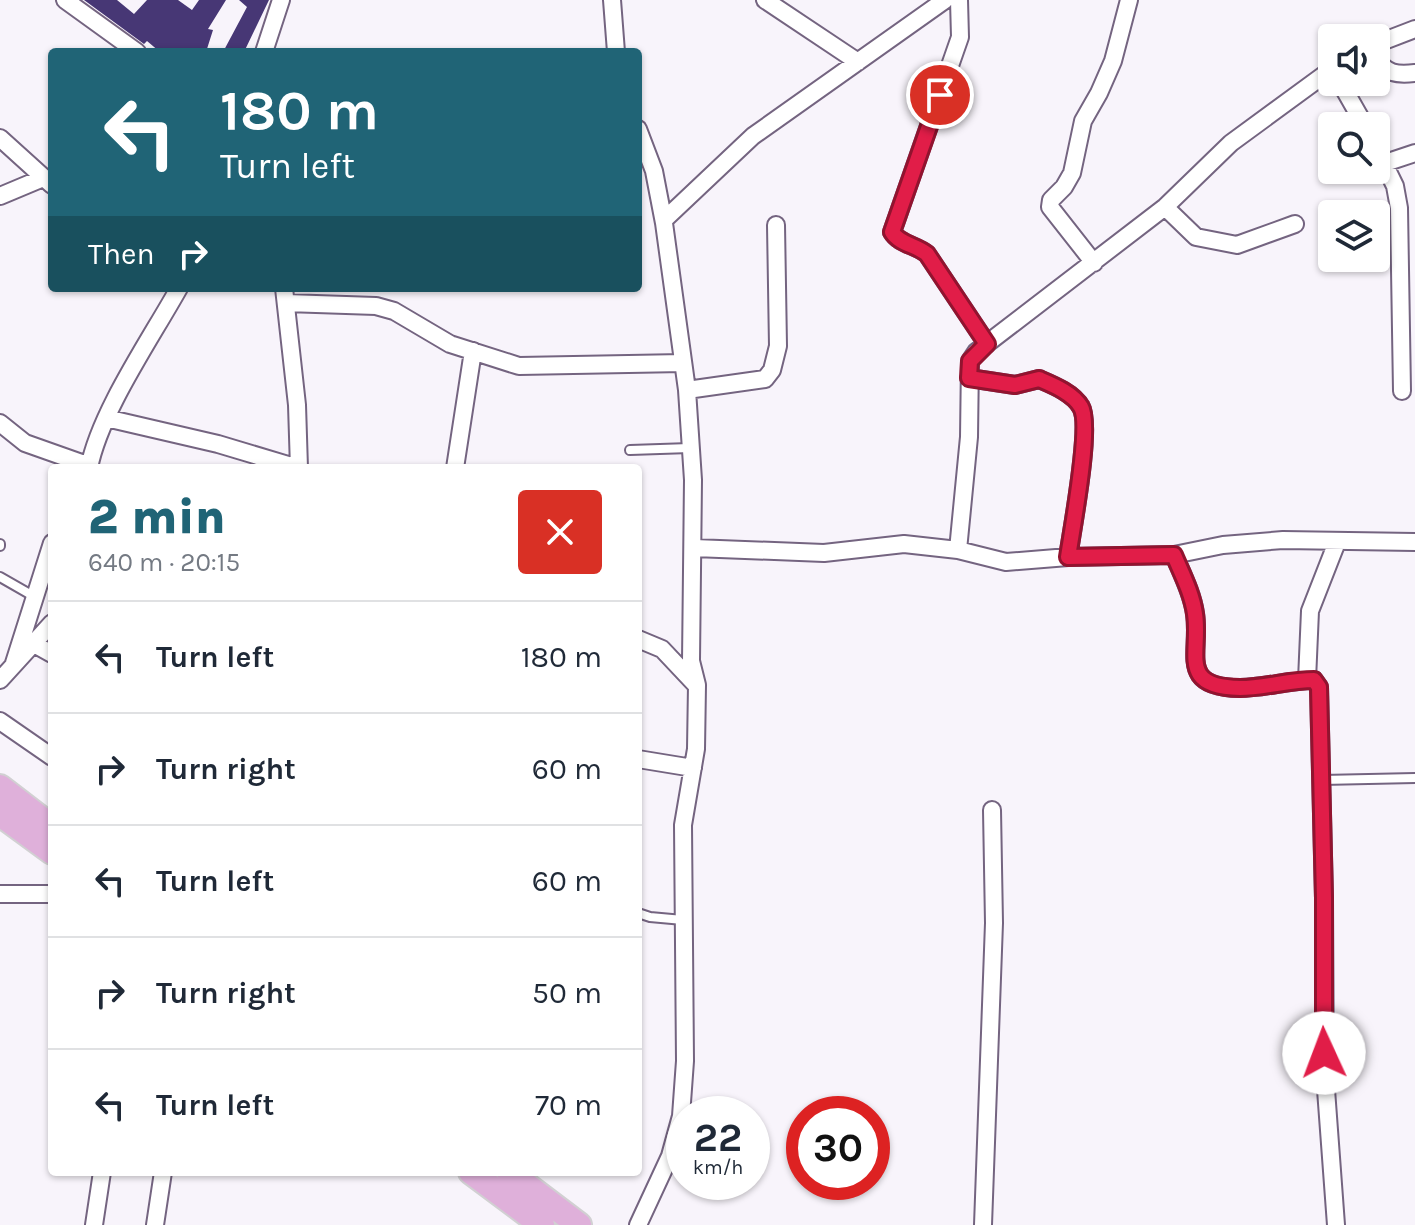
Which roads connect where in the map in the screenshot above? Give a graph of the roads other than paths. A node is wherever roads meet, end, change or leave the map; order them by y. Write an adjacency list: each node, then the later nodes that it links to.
1 (65, 0): 10 (street)
2 (281, 0): 11 (street)
3 (612, 0): 12 (street)
4 (765, 0): 13 (street)
5 (945, 0): 13 (street)
6 (959, 0): 33 (street)
7 (1129, 0): 29 (street)
8 (1415, 29): 9 (street)
9 (1390, 39)
10 (131, 48)
11 (265, 48)
12 (616, 48)
13 (858, 62): 25 (street)
14 (1390, 72): 15 (street)
15 (1415, 73)
16 (1318, 79): 24 (street)
17 (0, 138): 22 (street)
18 (642, 140): 25 (street)
19 (1415, 153): 20 (street)
20 (1390, 161)
21 (1390, 174): 26 (street)
22 (48, 182): 23 (street)
23 (0, 196)
24 (1165, 207): 27 (street); 29 (street)
25 (664, 220): 35 (street)
26 (1407, 220): 32 (street)
27 (1295, 224)
28 (776, 225): 37 (street)
29 (1094, 263): 33 (street)
30 (177, 292): 39 (street)
31 (285, 296): 34 (street); 46 (street)
32 (1408, 298): 38 (street)
33 (987, 344): 36 (street)
34 (473, 351): 35 (street); 47 (street)
35 (683, 363): 37 (street)
36 (969, 378): 51 (street); 54 (street)
37 (687, 390): 41 (street)
38 (1402, 391)
39 (106, 418): 44 (street); 45 (street)
40 (0, 423): 43 (street)
41 (691, 448): 42 (lane); 50 (street)
42 (630, 450)
43 (57, 461)
44 (90, 464)
45 (286, 464)
46 (299, 464)
47 (456, 464)
48 (1337, 542): 49 (street); 52 (street); 63 (street)
49 (1415, 542)
50 (694, 548): 51 (street); 64 (street)
51 (958, 550): 54 (street)
52 (1174, 555): 54 (street); 63 (street)
53 (48, 556): 56 (street)
54 (1068, 557)
55 (0, 577): 56 (lane)
56 (36, 597): 61 (street)
57 (48, 628): 59 (street)
58 (642, 641): 64 (street)
59 (34, 644): 60 (street); 61 (street)
60 (48, 652)
61 (14, 663): 62 (street)
62 (0, 680)
63 (1307, 680): 70 (street)
64 (697, 685): 68 (street)
65 (0, 721): 66 (street)
66 (48, 754)
67 (642, 760): 68 (street)
68 (693, 768): 79 (street)
69 (1415, 778): 70 (lane)
70 (1322, 780): 90 (street)
71 (0, 787): 74 (main road)
72 (992, 810): 89 (street)
73 (0, 814): 75 (main road)
74 (48, 824)
75 (48, 849)
76 (0, 894): 77 (street)
77 (48, 894)
78 (642, 914): 79 (lane)
79 (683, 920): 88 (street)
80 (101, 1176): 84 (street)
81 (162, 1176): 85 (street)
82 (476, 1176): 86 (main road)
83 (514, 1176): 87 (main road)
84 (94, 1225)
85 (155, 1225)
86 (542, 1225)
87 (579, 1225)
88 (638, 1225)
89 (983, 1225)
90 (1336, 1225)

